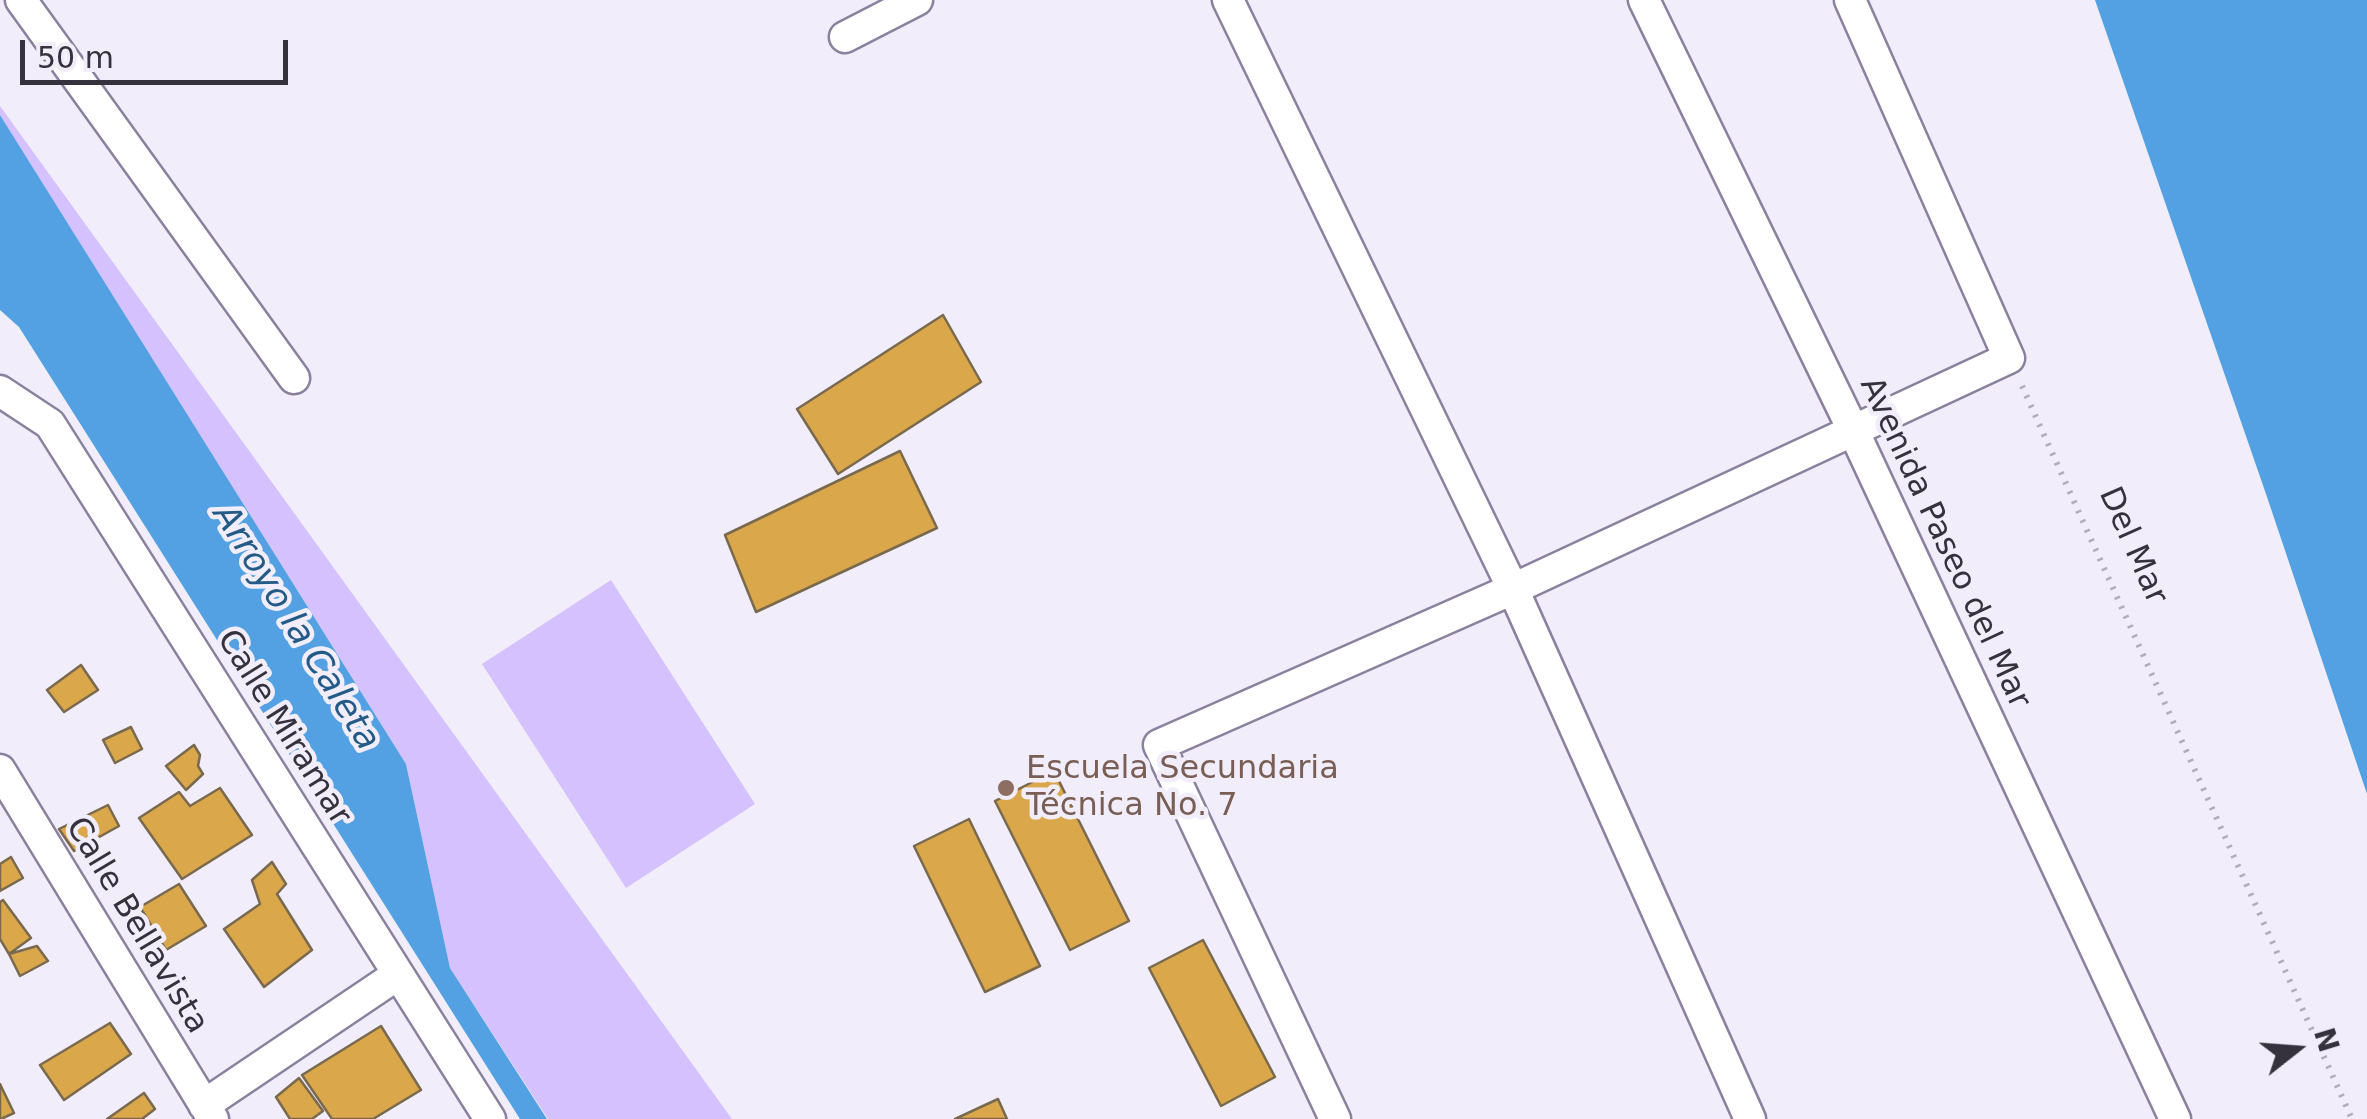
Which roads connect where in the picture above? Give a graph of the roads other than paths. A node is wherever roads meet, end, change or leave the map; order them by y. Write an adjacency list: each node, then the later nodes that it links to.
1 (21, 0): 7 (street)
2 (918, 0): 6 (street)
3 (1228, 0): 10 (street)
4 (1644, 0): 9 (street, Avenida Paseo del Mar)
5 (1850, 0): 9 (street)
6 (846, 37)
7 (294, 378)
8 (0, 391): 12 (street, Calle Miramar)
9 (1854, 432): 10 (street); 17 (street, Avenida Paseo del Mar)
10 (1513, 589): 15 (street); 16 (street)
11 (0, 770): 13 (street, Calle Bellavista)
12 (397, 975): 13 (street); 14 (street, Calle Miramar)
13 (208, 1112)
14 (490, 1119)
15 (1335, 1119)
16 (1750, 1119)
17 (2175, 1119)

